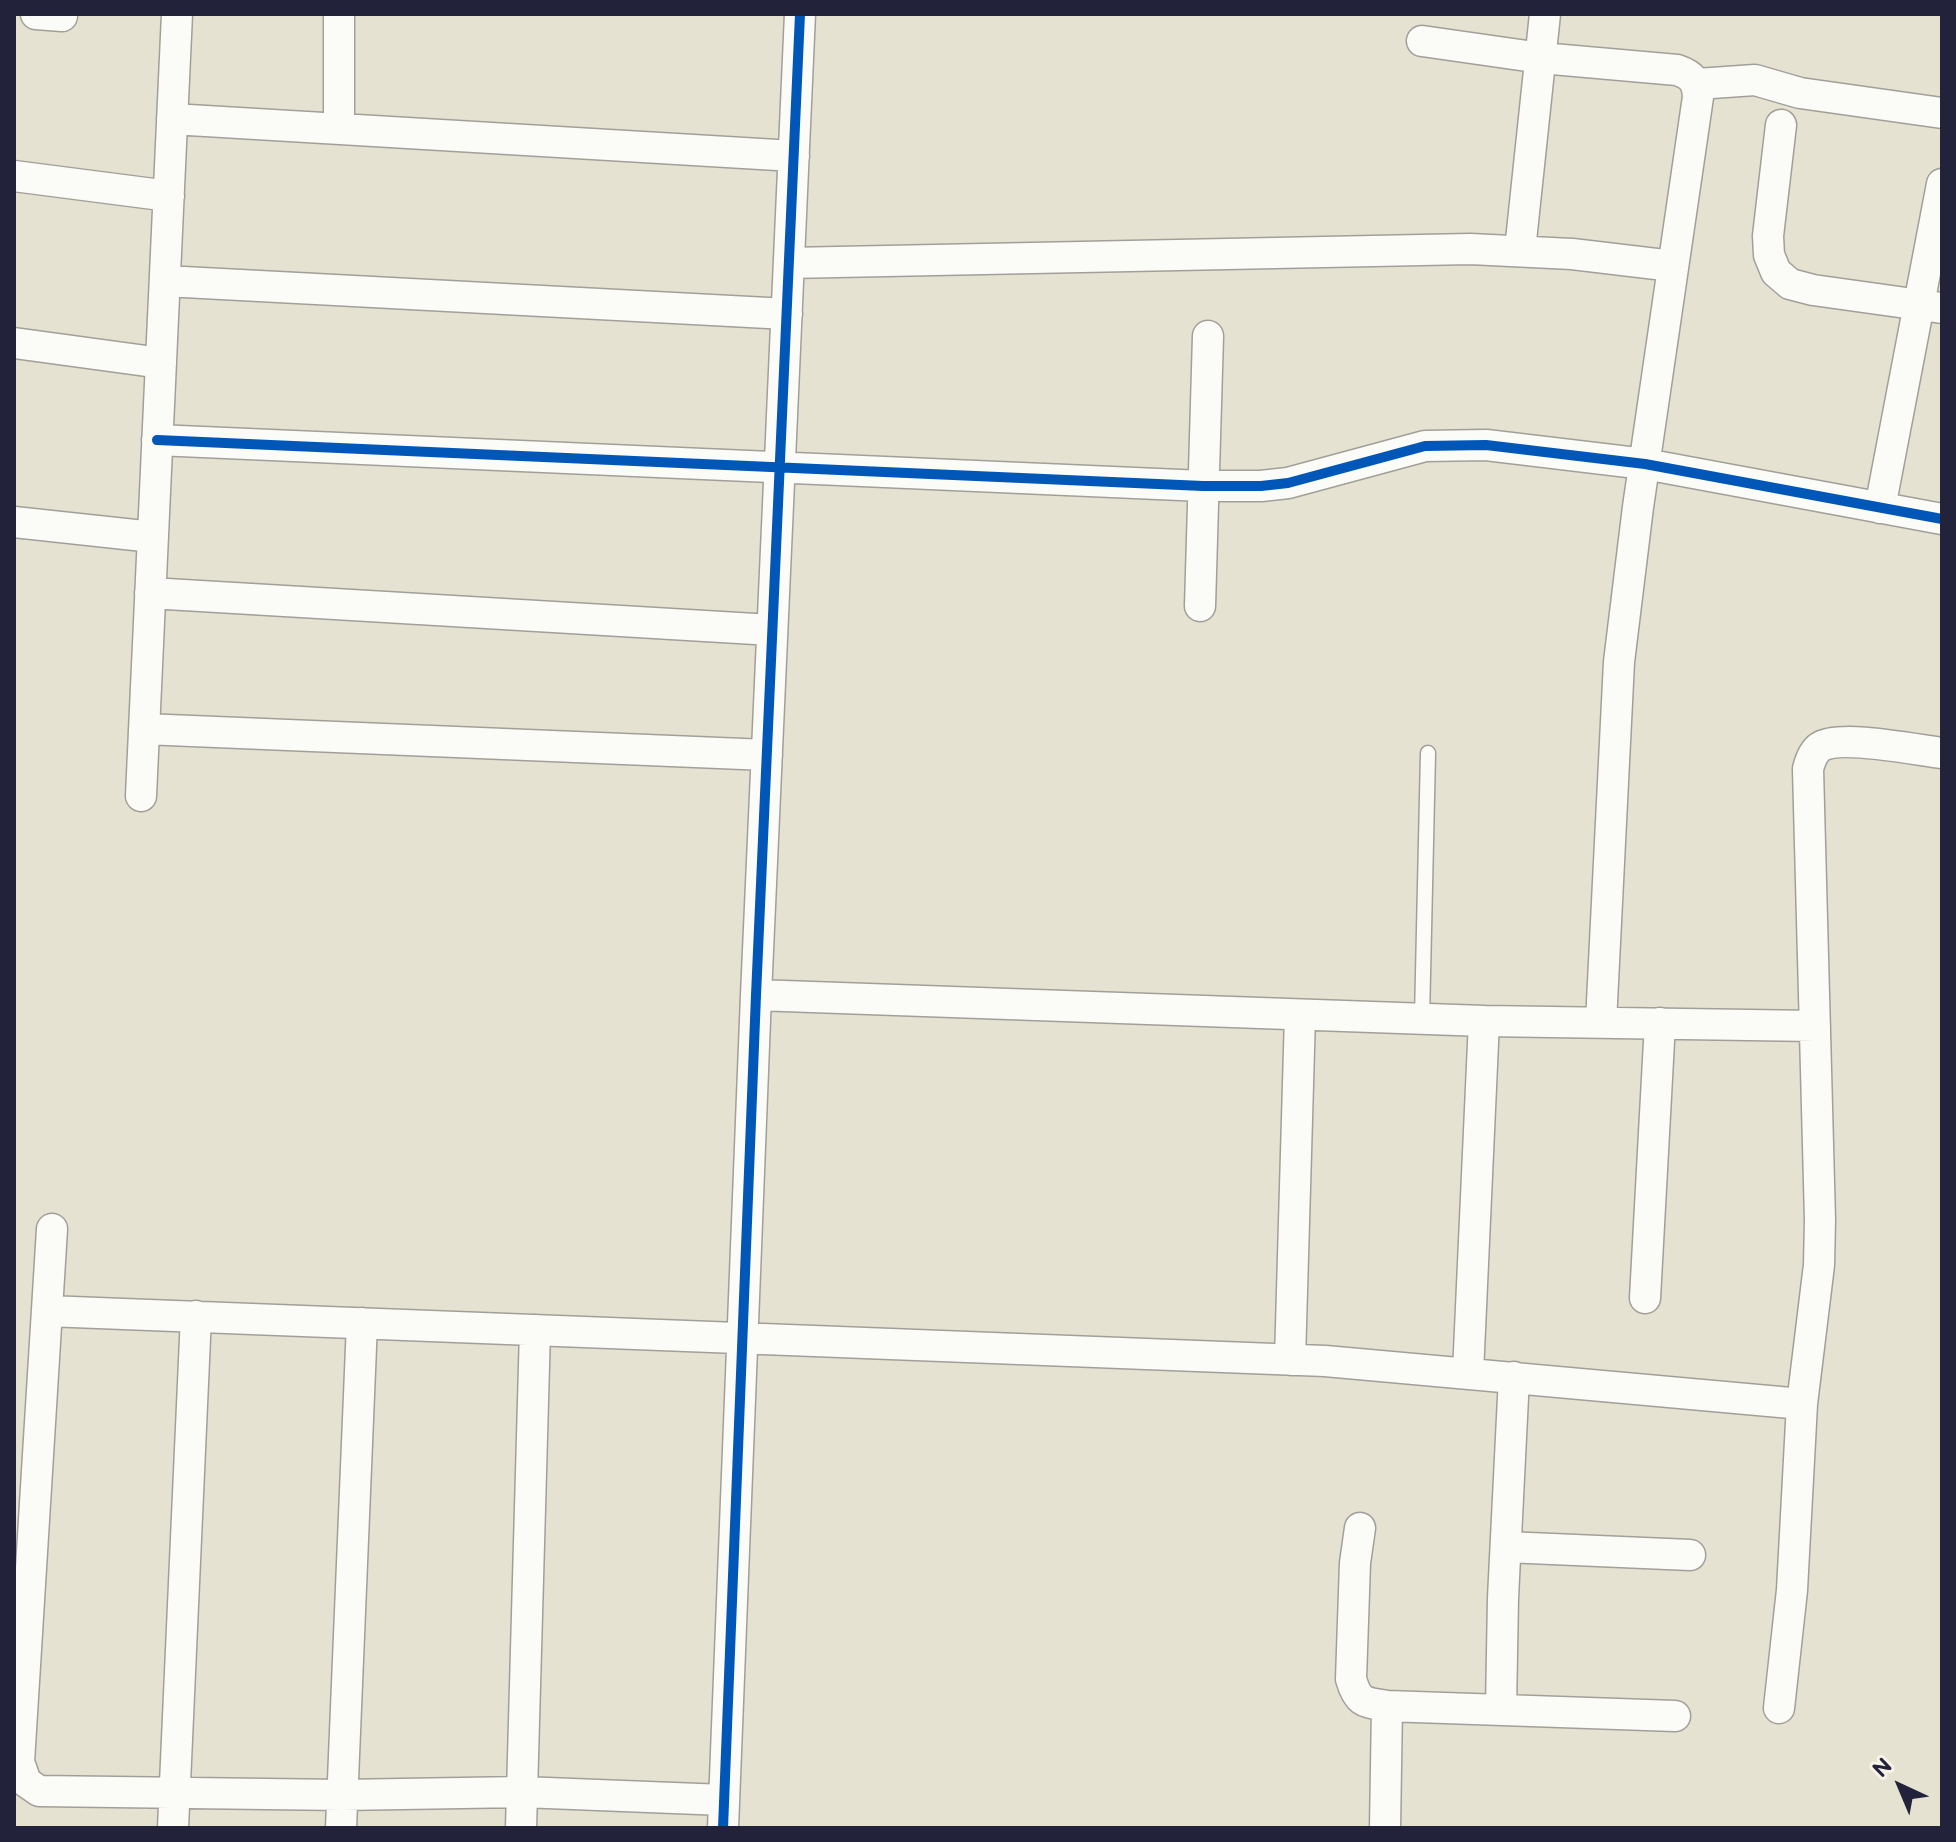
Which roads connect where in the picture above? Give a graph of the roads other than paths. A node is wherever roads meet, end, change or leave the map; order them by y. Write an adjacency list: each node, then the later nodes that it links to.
1 (177, 14): 9 (street)
2 (339, 14): 11 (street)
3 (800, 14): 12 (street)
4 (1545, 14): 6 (street)
5 (1422, 41): 6 (street)
6 (1541, 58): 7 (street); 16 (street)
7 (1697, 84): 8 (street); 18 (street)
8 (1942, 113)
9 (172, 119): 11 (street); 15 (street)
10 (1781, 125): 20 (street)
11 (339, 129): 12 (street)
12 (794, 156): 17 (street)
13 (14, 176): 15 (street)
14 (1942, 184): 20 (street)
15 (169, 196): 19 (street)
16 (1520, 250): 17 (street); 18 (street)
17 (789, 263): 21 (street)
18 (1673, 266): 26 (street)
19 (165, 281): 21 (street); 24 (street)
20 (1930, 306): 29 (street)
21 (787, 314): 27 (street)
22 (1208, 336): 28 (street)
23 (14, 343): 24 (street)
24 (161, 363): 25 (street)
25 (157, 440): 27 (street); 32 (street)
26 (1645, 464): 28 (street); 29 (street); 45 (street)
27 (780, 468): 28 (street); 35 (street)
28 (1203, 486): 34 (street)
29 (1880, 508): 30 (street)
30 (1942, 519)
31 (14, 522): 32 (street)
32 (153, 537): 33 (street)
33 (150, 593): 35 (street); 36 (street)
34 (1200, 606)
35 (772, 630): 39 (street)
36 (144, 729): 39 (street); 40 (street)
37 (1428, 753): 43 (lane)
38 (1942, 753): 47 (street)
39 (767, 755): 41 (street)
40 (141, 796)
41 (756, 995): 42 (street); 54 (street)
42 (1300, 1015): 43 (street); 55 (street)
43 (1422, 1018): 44 (street)
44 (1484, 1021): 45 (street); 56 (street)
45 (1601, 1022): 46 (street)
46 (1660, 1023): 47 (street); 49 (street)
47 (1815, 1026): 58 (street)
48 (52, 1229): 50 (street)
49 (1645, 1298)
50 (47, 1311): 51 (street); 66 (street)
51 (196, 1316): 52 (street); 66 (street)
52 (362, 1323): 53 (street); 68 (street)
53 (535, 1330): 54 (street); 67 (street)
54 (742, 1338): 55 (street); 69 (street)
55 (1290, 1360): 56 (street)
56 (1468, 1373): 57 (street)
57 (1514, 1377): 58 (street); 60 (street)
58 (1802, 1404): 63 (street)
59 (1360, 1528): 62 (street)
60 (1506, 1547): 61 (street); 64 (street)
61 (1690, 1555)
62 (1387, 1706): 64 (street); 73 (street)
63 (1779, 1708)
64 (1501, 1709): 65 (street)
65 (1675, 1716)
66 (175, 1791): 68 (street); 70 (street)
67 (522, 1792): 68 (street); 69 (street); 72 (street)
68 (342, 1795): 71 (street)
69 (723, 1814)
70 (173, 1828)
71 (341, 1828)
72 (521, 1828)
73 (1385, 1828)

